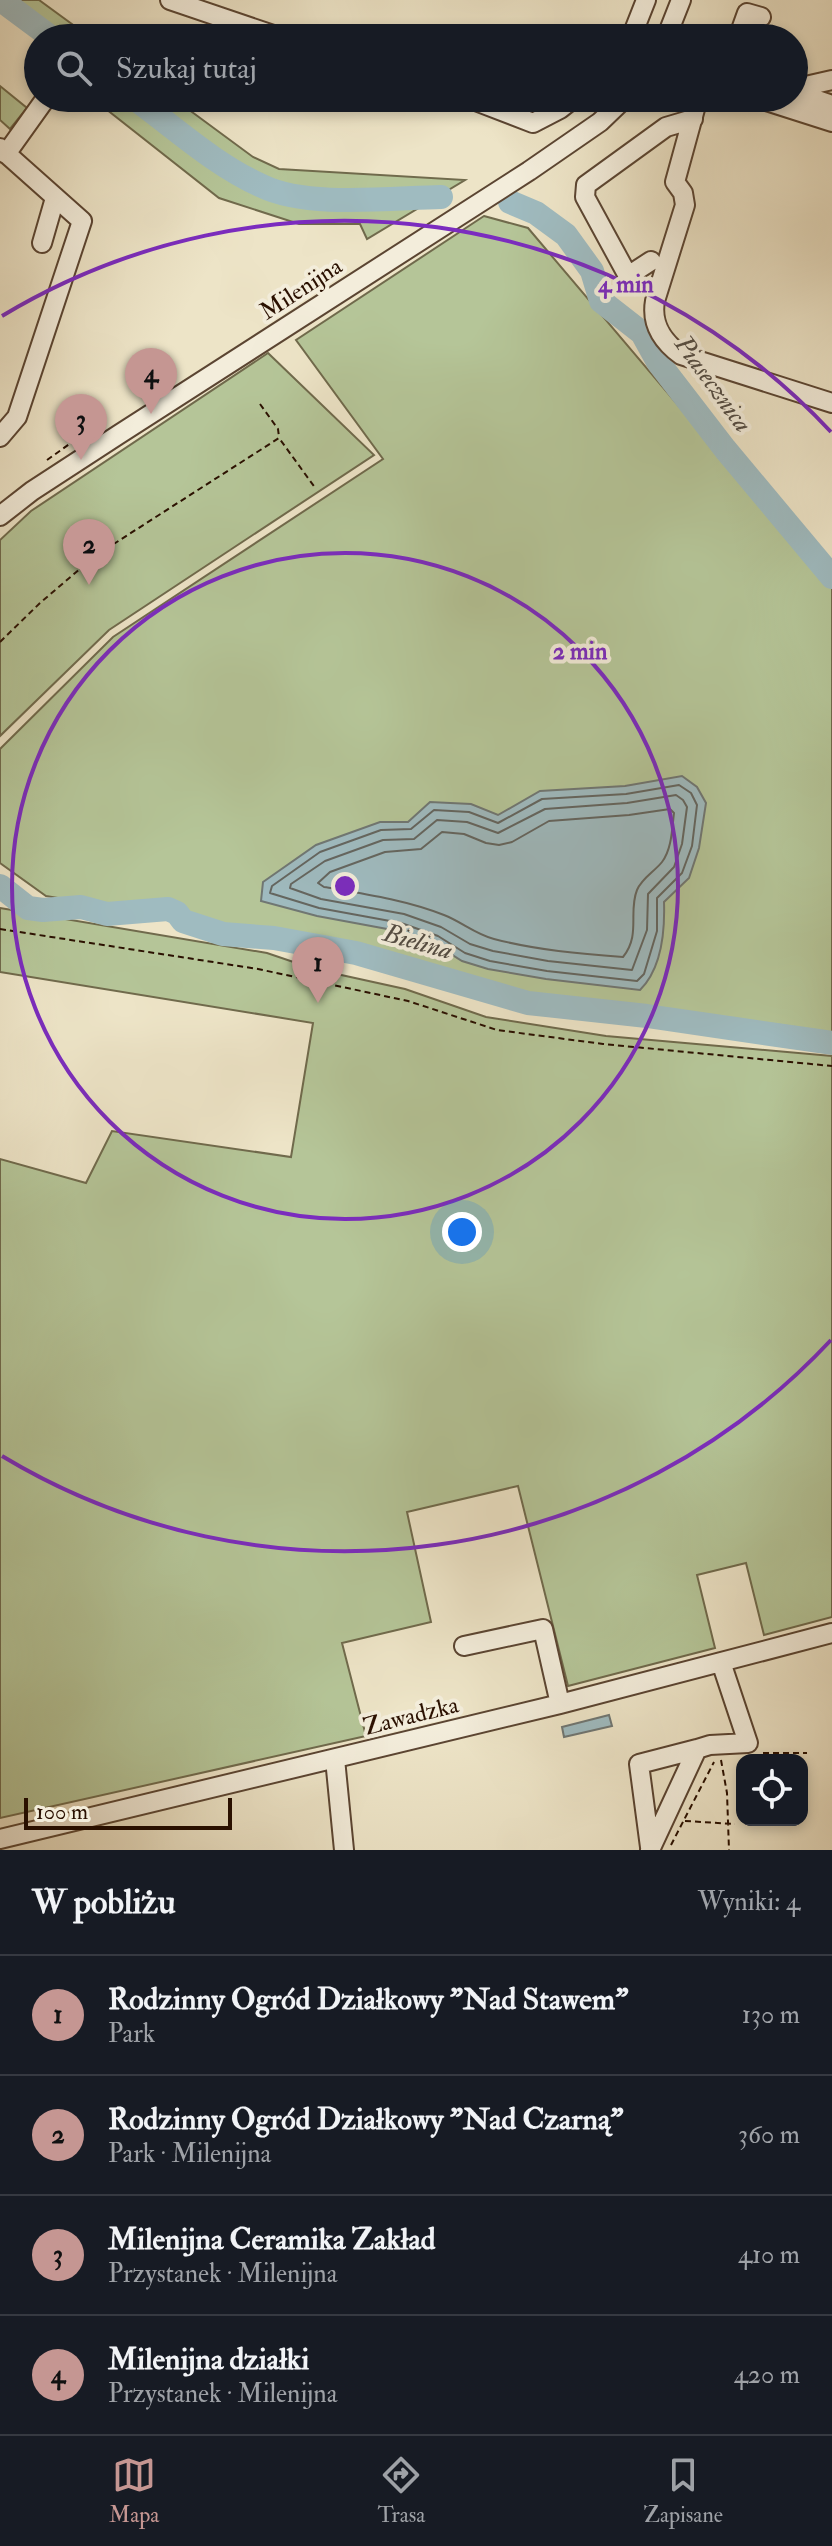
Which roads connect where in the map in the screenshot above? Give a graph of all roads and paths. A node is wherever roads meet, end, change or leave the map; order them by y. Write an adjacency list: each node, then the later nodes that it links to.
1 (170, 0): 5 (street)
2 (646, 0): 6 (street)
3 (681, 0): 7 (street)
4 (761, 17): 8 (street)
5 (241, 24)
6 (637, 24)
7 (672, 24)
8 (743, 24)
9 (832, 80): 10 (street)
10 (808, 86)
11 (808, 97): 12 (street)
12 (832, 105)
13 (35, 112): 21 (street)
14 (504, 112): 15 (street)
15 (554, 112)
16 (610, 112): 30 (street, Milenijna)
17 (695, 112): 19 (street)
18 (801, 112): 20 (street)
19 (693, 119): 24 (street); 25 (street)
20 (832, 122)
21 (3, 151): 22 (street)
22 (55, 198): 23 (street); 27 (street)
23 (42, 243)
24 (651, 261)
25 (832, 403)
26 (260, 404): 28 (path)
27 (0, 437)
28 (279, 438): 29 (path); 31 (path)
29 (316, 489)
30 (0, 516)
31 (0, 642)
32 (0, 929): 33 (path)
33 (832, 1066)
34 (832, 1633): 36 (street, Zawadzka)
35 (464, 1646): 37 (street)
36 (721, 1662): 37 (street, Zawadzka); 38 (street)
37 (560, 1704): 41 (street, Zawadzka)
38 (697, 1749): 46 (street); 46 (street)
39 (763, 1753): 40 (path)
40 (807, 1753)
41 (335, 1759): 45 (street, Zawadzka); 47 (street)
42 (684, 1821): 43 (path); 43 (path); 48 (path)
43 (729, 1824): 44 (path); 49 (path)
44 (735, 1824)
45 (0, 1839)
46 (650, 1848)
47 (344, 1850)
48 (669, 1850)
49 (729, 1850)

